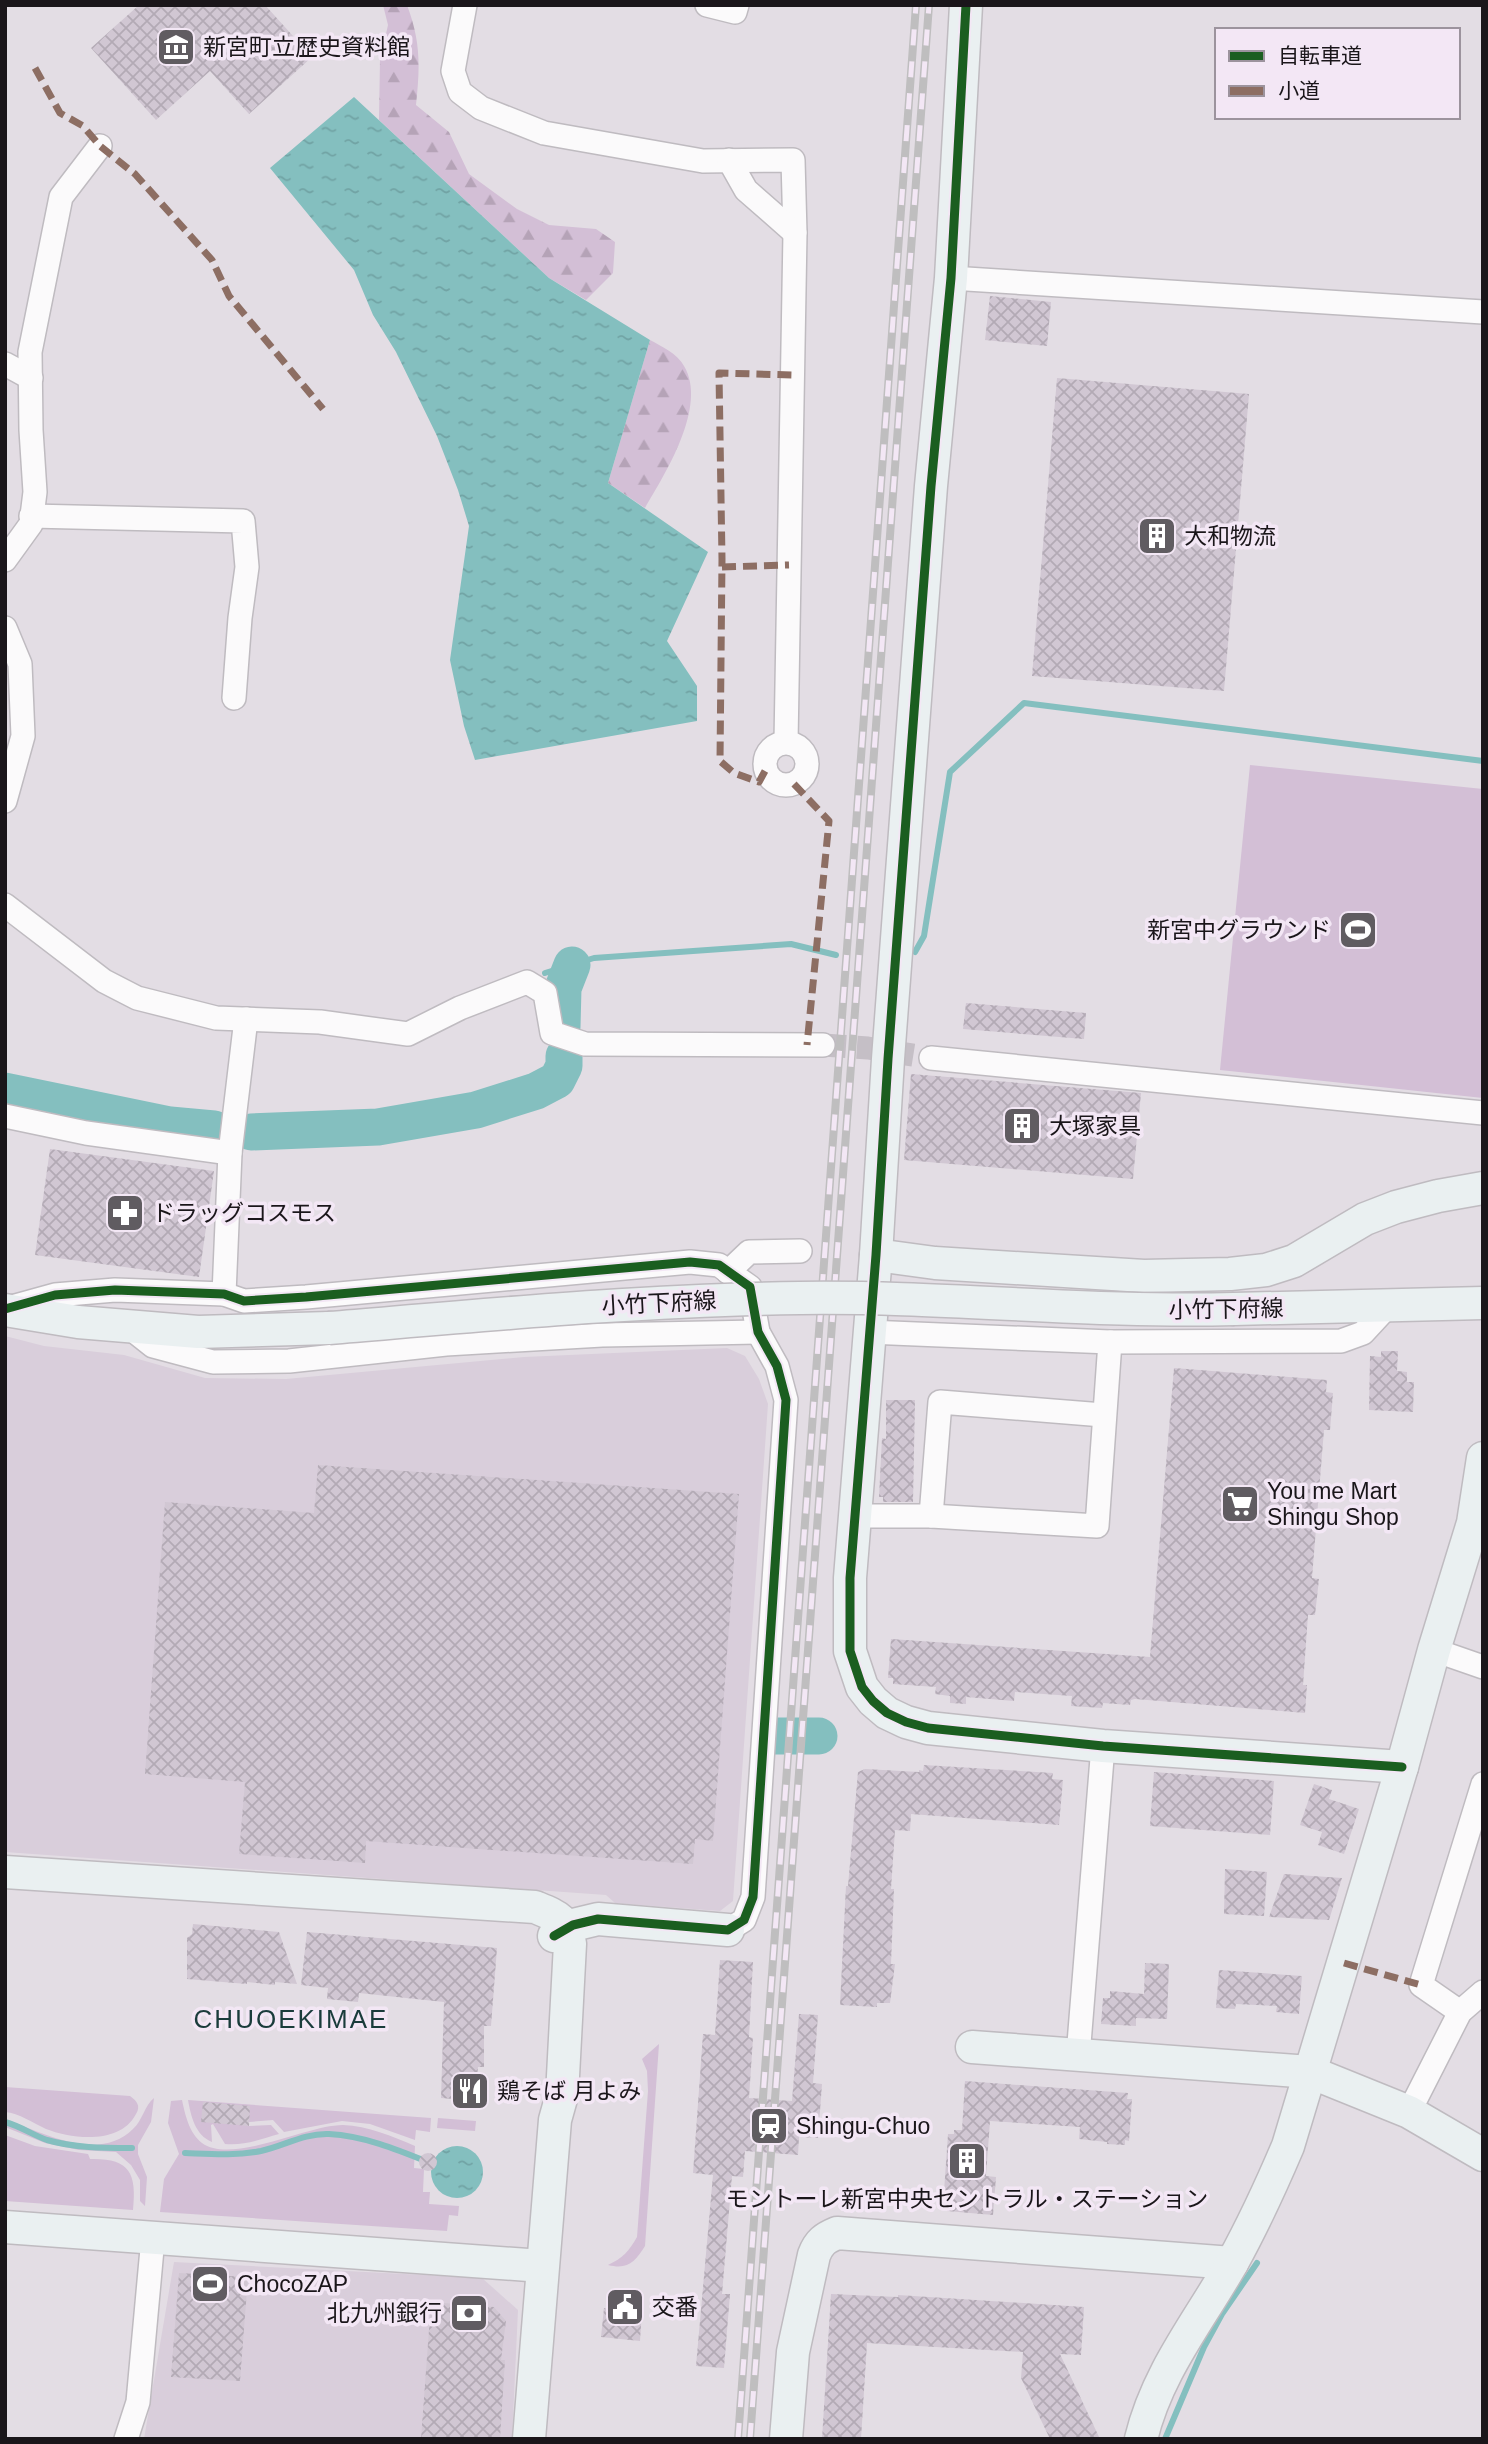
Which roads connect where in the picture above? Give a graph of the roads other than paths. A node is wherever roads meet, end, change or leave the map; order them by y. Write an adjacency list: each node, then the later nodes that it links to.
1 (464, 5): 6 (street)
2 (707, 5): 3 (street)
3 (737, 5)
4 (966, 5): 8 (street)
5 (100, 146): 11 (street)
6 (729, 160): 7 (street); 7 (street)
7 (795, 233): 16 (street)
8 (951, 278): 9 (street); 27 (street)
9 (1483, 312)
10 (5, 364): 11 (street)
11 (30, 378): 12 (street)
12 (32, 516): 13 (street); 15 (street)
13 (5, 560)
14 (5, 628): 17 (street)
15 (234, 698)
16 (786, 742)
17 (5, 801)
18 (5, 905): 19 (street)
19 (246, 1019): 20 (street); 24 (street)
20 (824, 1045)
21 (931, 1058): 22 (street)
22 (1483, 1113)
23 (5, 1116): 24 (street)
24 (230, 1153): 29 (street)
25 (1483, 1188): 27 (street)
26 (800, 1251): 28 (street)
27 (876, 1255): 35 (street)
28 (728, 1272): 29 (street); 34 (street)
29 (223, 1294): 32 (street)
30 (1483, 1303): 31 (street, 小竹下府線)
31 (1388, 1306): 33 (street, 小竹下府線, bridge); 36 (street)
32 (5, 1310): 33 (street, 小竹下府線)
33 (129, 1327): 34 (street)
34 (758, 1332): 49 (street)
35 (868, 1332): 36 (street); 39 (street)
36 (1110, 1342): 37 (street)
37 (1103, 1415): 40 (street); 40 (street)
38 (1483, 1458): 41 (street)
39 (855, 1516): 40 (street); 44 (street)
40 (931, 1516)
41 (1478, 1525): 42 (street)
42 (1434, 1650): 43 (street); 45 (street)
43 (1483, 1667)
44 (1103, 1746): 45 (street); 54 (street)
45 (1402, 1767): 55 (street)
46 (1483, 1784): 52 (street)
47 (5, 1871): 50 (street)
48 (5, 1885): 50 (street)
49 (728, 1930): 50 (street)
50 (561, 1932): 61 (street)
51 (1483, 1992): 52 (street)
52 (1460, 2012): 56 (street)
53 (972, 2047): 54 (street)
54 (1079, 2056): 55 (street)
55 (1310, 2072): 56 (street); 60 (street)
56 (1409, 2112): 57 (street)
57 (1483, 2155)
58 (5, 2227): 59 (street)
59 (153, 2238): 61 (street); 62 (street)
60 (1232, 2263): 64 (street); 65 (street)
61 (542, 2266): 63 (street)
62 (126, 2439)
63 (529, 2439)
64 (786, 2439)
65 (1141, 2439)

